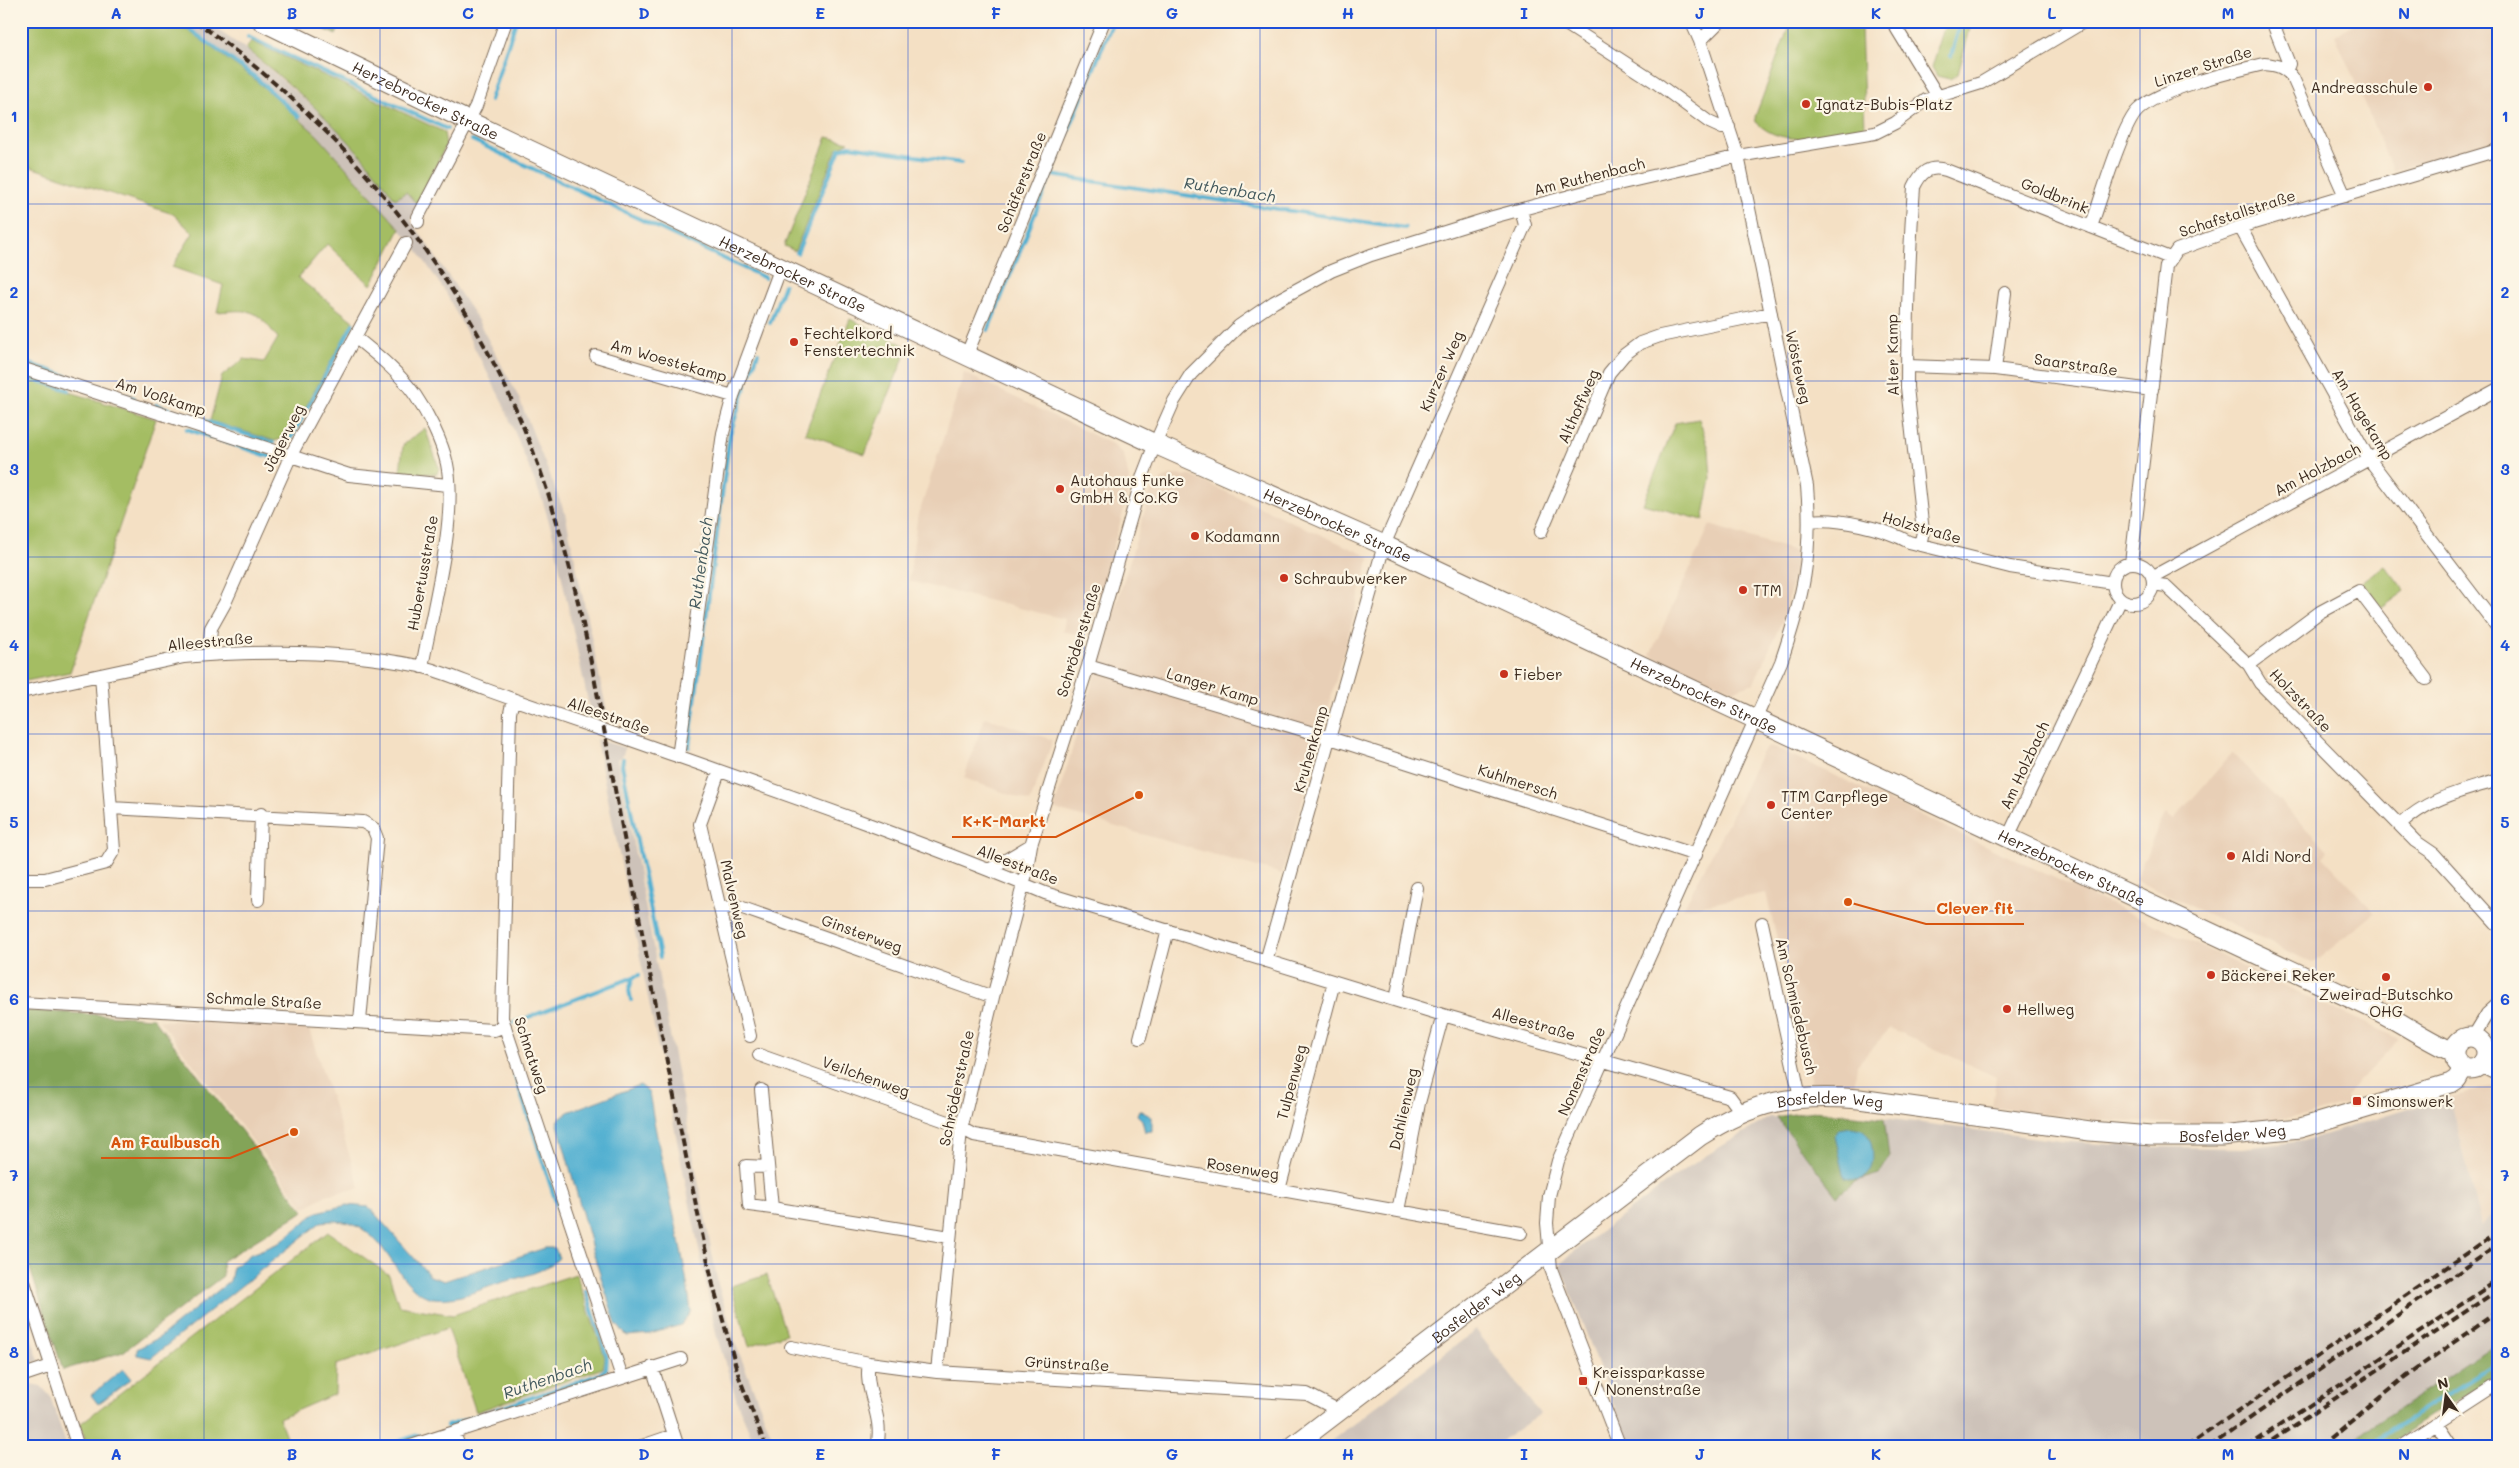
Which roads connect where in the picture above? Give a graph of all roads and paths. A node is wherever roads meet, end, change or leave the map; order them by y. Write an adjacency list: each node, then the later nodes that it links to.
1 (262, 21): 13 (main road, Herzebrocker Straße)
2 (506, 21): 13 (street)
3 (1104, 21): 29 (street, Schäferstraße)
4 (1561, 21): 14 (street)
5 (1690, 21): 10 (street, Wösteweg)
6 (1720, 21): 10 (street)
7 (1892, 21): 12 (street)
8 (2084, 21): 12 (street, Am Ruthenbach)
9 (2272, 21): 11 (street)
10 (1700, 41): 14 (street, Wösteweg)
11 (2287, 69): 18 (street); 21 (street, Linzer Straße)
12 (1936, 95): 16 (street, Am Ruthenbach)
13 (468, 121): 20 (street); 25 (main road, Herzebrocker Straße)
14 (1729, 127): 16 (street, Wösteweg)
15 (2498, 150): 18 (street, Schafstallstraße)
16 (1738, 156): 19 (street, Am Ruthenbach); 27 (street, Wösteweg)
17 (1928, 169): 21 (street, Goldbrink); 31 (street, Alter Kamp)
18 (2345, 196): 22 (street, Schafstallstraße)
19 (1521, 210): 37 (street, Am Ruthenbach); 43 (street, Kurzer Weg)
20 (418, 222)
21 (2091, 227): 24 (street, Goldbrink)
22 (2240, 227): 24 (street, Schafstallstraße); 39 (street, Am Hagekamp)
23 (406, 243): 28 (street, Jägerweg)
24 (2170, 258): 34 (street, Schafstallstraße)
25 (781, 267): 29 (main road, Herzebrocker Straße); 36 (street, Am Woestekamp)
26 (2005, 293): 33 (street)
27 (1771, 313): 41 (street, Wösteweg); 42 (street, Althoffweg)
28 (355, 337): 38 (street, Jägerweg); 40 (street, Hubertusstraße)
29 (967, 354): 37 (main road, Herzebrocker Straße)
30 (596, 356): 36 (street, Am Woestekamp)
31 (1907, 366): 33 (street, Saarstraße); 44 (street, Alter Kamp)
32 (21, 368): 38 (street, Am Voßkamp)
33 (1995, 369): 34 (street, Saarstraße)
34 (2152, 390): 45 (street, Schafstallstraße)
35 (2498, 390): 39 (street, Am Holzbach)
36 (733, 396): 60 (street, Am Woestekamp)
37 (1155, 444): 43 (main road, Herzebrocker Straße); 53 (street, Schröderstraße)
38 (291, 455): 40 (street); 50 (street, Jägerweg)
39 (2369, 459): 46 (street, Am Holzbach); 49 (street, Am Hagekamp)
40 (448, 485): 52 (street, Hubertusstraße)
41 (1810, 521): 44 (street, Holzstraße); 58 (street, Wösteweg)
42 (1541, 532)
43 (1384, 545): 58 (main road, Herzebrocker Straße); 59 (street, Kruhenkamp)
44 (1920, 545): 47 (street, Holzstraße)
45 (2131, 563): 46 (street); 47 (street)
46 (2153, 580): 48 (street); 51 (street, Holzstraße)
47 (2113, 583): 48 (street)
48 (2121, 599): 66 (street, Am Holzbach)
49 (2498, 628)
50 (209, 654): 52 (street, Alleestraße); 54 (street, Alleestraße)
51 (2249, 665): 55 (street); 65 (street, Holzstraße)
52 (422, 666): 57 (street, Alleestraße)
53 (1088, 666): 59 (street, Langer Kamp); 67 (street, Schröderstraße)
54 (101, 675): 56 (street, Alleestraße); 63 (street)
55 (2426, 679)
56 (21, 692)
57 (513, 699): 60 (street, Alleestraße); 86 (street, Schnatweg)
58 (1756, 720): 66 (main road, Herzebrocker Straße); 68 (street, Nonenstraße)
59 (1330, 738): 68 (street, Kuhlmersch); 78 (street, Kruhenkamp)
60 (678, 757): 61 (street, Alleestraße)
61 (719, 772): 69 (street, Alleestraße); 74 (street, Malvenweg)
62 (2498, 780): 65 (street)
63 (111, 808): 64 (street); 70 (street)
64 (261, 814): 73 (street); 85 (street)
65 (2400, 825): 76 (street, Holzstraße)
66 (2008, 837): 89 (main road, Herzebrocker Straße)
67 (1031, 845): 69 (street); 71 (street, Schröderstraße)
68 (1696, 855): 91 (street, Nonenstraße)
69 (989, 870): 71 (street, Alleestraße)
70 (22, 879)
71 (1023, 884): 77 (street, Alleestraße); 80 (street, Schröderstraße)
72 (1417, 888): 81 (street)
73 (258, 900)
74 (720, 909): 80 (street, Ginsterweg); 87 (street, Malvenweg)
75 (1762, 923): 94 (street, Am Schmiedebusch)
76 (2498, 925)
77 (1168, 930): 78 (street, Alleestraße); 88 (street)
78 (1266, 962): 79 (street, Alleestraße)
79 (1334, 982): 81 (street, Alleestraße); 98 (street, Tulpenweg)
80 (992, 997): 96 (street, Schröderstraße)
81 (1396, 1000): 84 (street, Alleestraße)
82 (21, 1003): 85 (street, Schmale Straße)
83 (2498, 1004): 89 (street)
84 (1443, 1015): 91 (street, Alleestraße); 100 (street, Dahlienweg)
85 (360, 1021): 86 (street, Schmale Straße)
86 (505, 1026): 112 (street, Schnatweg)
87 (750, 1036)
88 (1140, 1038)
89 (2462, 1050): 92 (main road); 92 (main road); 94 (main road, Bosfelder Weg)
90 (759, 1055): 96 (street, Veilchenweg)
91 (1604, 1061): 95 (street, Alleestraße); 103 (street, Nonenstraße)
92 (2491, 1062)
93 (761, 1090): 97 (street)
94 (1800, 1097): 95 (main road, Bosfelder Weg)
95 (1741, 1112): 103 (main road, Bosfelder Weg)
96 (961, 1130): 98 (street, Rosenweg); 102 (street, Schröderstraße)
97 (768, 1167): 99 (street); 99 (street)
98 (1279, 1190): 100 (street, Rosenweg)
99 (772, 1208): 102 (street)
100 (1398, 1211): 101 (street, Rosenweg)
101 (1521, 1233)
102 (950, 1237): 110 (street, Schröderstraße)
103 (1549, 1251): 114 (main road, Bosfelder Weg); 124 (street, Nonenstraße)
104 (21, 1273): 108 (street)
105 (791, 1347): 107 (street, Grünstraße)
106 (681, 1359): 109 (street)
107 (869, 1363): 110 (street, Grünstraße); 122 (street)
108 (51, 1366): 111 (street); 118 (street)
109 (652, 1367): 112 (street); 117 (street)
110 (937, 1372): 114 (street, Grünstraße)
111 (21, 1376)
112 (622, 1377): 116 (street)
113 (2498, 1384): 115 (street)
114 (1337, 1412): 123 (main road, Bosfelder Weg)
115 (2437, 1423): 125 (street); 126 (street)
116 (454, 1432): 119 (street); 120 (street)
117 (676, 1441): 121 (street)
118 (78, 1447)
119 (408, 1447)
120 (459, 1447)
121 (639, 1447)
122 (877, 1447)
123 (1292, 1447)
124 (1620, 1447)
125 (2401, 1447)
126 (2453, 1447)

